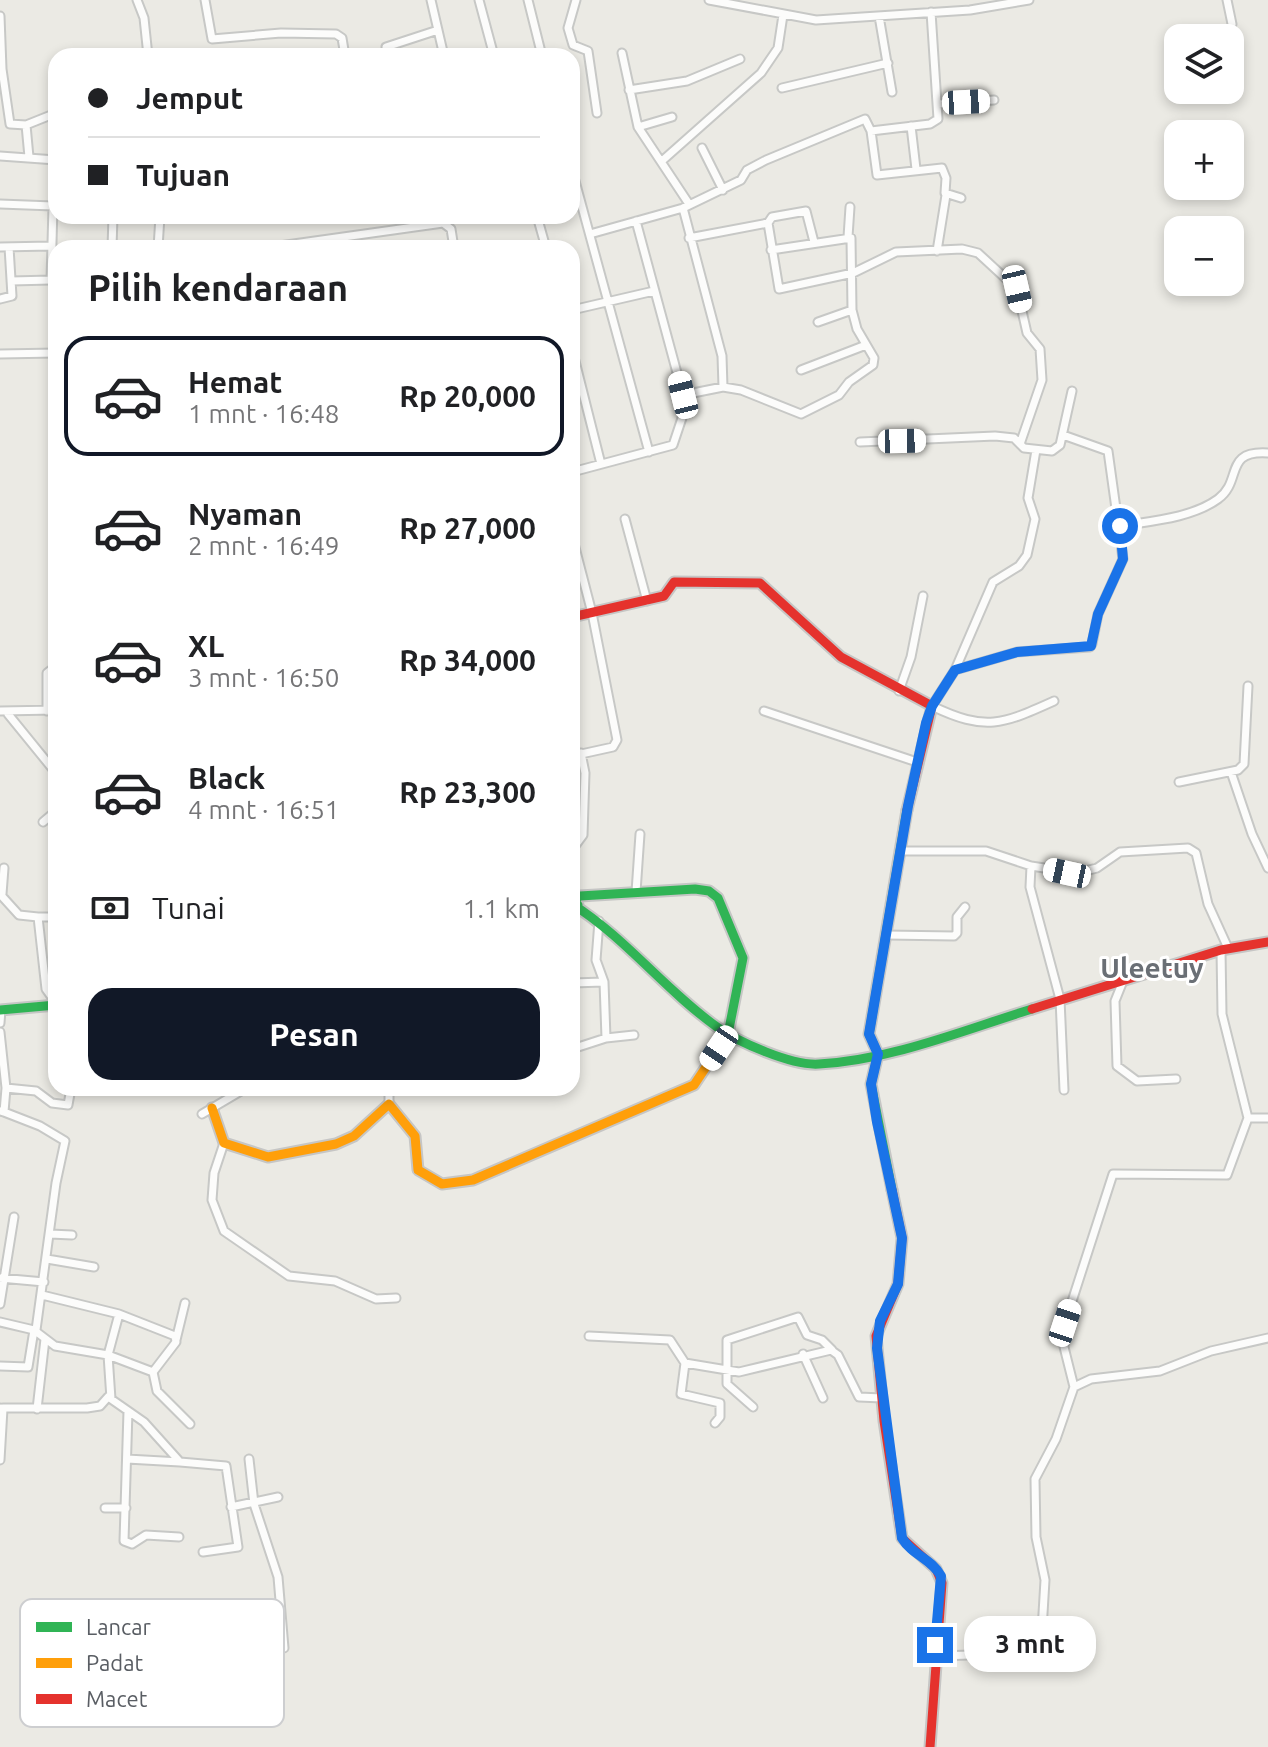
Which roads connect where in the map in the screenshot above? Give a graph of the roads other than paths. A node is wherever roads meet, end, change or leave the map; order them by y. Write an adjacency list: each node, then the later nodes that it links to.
1 (137, 0): 19 (street)
2 (205, 0): 20 (street)
3 (431, 0): 18 (street)
4 (479, 0): 23 (street)
5 (528, 0): 24 (street)
6 (576, 0): 33 (street)
7 (709, 0): 11 (street)
8 (970, 0): 12 (street)
9 (1029, 0): 12 (street)
10 (1227, 0): 17 (street)
11 (747, 4): 14 (street)
12 (970, 10): 13 (street)
13 (931, 12): 16 (street); 32 (street)
14 (783, 15): 16 (street); 44 (street)
15 (0, 16): 36 (street)
16 (879, 16): 27 (street)
17 (1232, 24)
18 (438, 30): 21 (street); 22 (street)
19 (147, 48)
20 (344, 48)
21 (385, 48)
22 (442, 48)
23 (492, 48)
24 (540, 48)
25 (622, 53): 29 (street)
26 (740, 59): 29 (street)
27 (888, 63): 28 (street); 30 (street)
28 (782, 88)
29 (629, 90): 38 (street)
30 (892, 92)
31 (994, 100): 32 (street)
32 (938, 104): 37 (street)
33 (597, 113)
34 (48, 116): 36 (street)
35 (672, 117): 38 (street)
36 (26, 125): 42 (street)
37 (911, 126): 39 (street); 45 (street)
38 (638, 127): 44 (street)
39 (871, 131): 45 (street); 46 (street)
40 (702, 148): 46 (street)
41 (0, 156): 42 (street)
42 (29, 157): 43 (street)
43 (48, 159)
44 (663, 160): 52 (street)
45 (916, 169): 47 (street)
46 (723, 190): 52 (street)
47 (946, 195): 49 (street); 65 (street)
48 (580, 198): 57 (street)
49 (961, 198)
50 (0, 204): 51 (street)
51 (48, 206)
52 (686, 206): 54 (street); 59 (street)
53 (850, 207): 58 (street)
54 (636, 221): 57 (street); 69 (street)
55 (768, 223): 59 (street); 61 (street); 64 (street)
56 (436, 224): 60 (street)
57 (590, 234): 71 (street)
58 (848, 237): 61 (street); 66 (street)
59 (689, 238): 80 (street)
60 (322, 240)
61 (814, 242): 64 (street)
62 (48, 246): 63 (street)
63 (4, 247): 68 (street)
64 (771, 250): 66 (street)
65 (937, 251): 66 (street); 85 (street)
66 (853, 273): 73 (street)
67 (48, 280): 68 (street)
68 (11, 281): 70 (street)
69 (654, 291): 71 (street); 82 (street)
70 (0, 299)
71 (606, 302): 72 (street); 87 (street)
72 (580, 308)
73 (852, 310): 74 (street); 75 (street)
74 (818, 322)
75 (866, 345): 78 (street); 80 (street)
76 (48, 353): 77 (street)
77 (0, 354)
78 (801, 370)
79 (580, 381): 89 (street)
80 (723, 387): 82 (street)
81 (1072, 391): 83 (street)
82 (683, 395): 87 (street)
83 (1063, 435): 86 (street); 92 (street)
84 (860, 442): 85 (street)
85 (1020, 444): 86 (street)
86 (1036, 450): 98 (street)
87 (649, 452): 89 (street)
88 (1268, 453): 92 (street)
89 (601, 464): 90 (street)
90 (580, 470)
91 (625, 519): 95 (street)
92 (1120, 526): 98 (street)
93 (580, 567): 96 (street)
94 (923, 596): 100 (street)
95 (647, 601): 96 (street); 100 (street)
96 (592, 613): 97 (street); 106 (street)
97 (580, 615)
98 (955, 670): 102 (street)
99 (1248, 686): 110 (street)
100 (899, 691): 102 (street)
101 (1054, 701): 102 (street)
102 (932, 706): 107 (street)
103 (48, 710): 105 (street)
104 (764, 711): 107 (street)
105 (4, 712): 108 (street)
106 (580, 753)
107 (917, 762): 116 (street)
108 (48, 764)
109 (580, 764): 115 (street)
110 (1231, 772): 111 (street); 119 (street)
111 (1179, 782)
112 (48, 818): 113 (street)
113 (43, 822)
114 (640, 834): 120 (street)
115 (581, 840)
116 (901, 851): 117 (street); 128 (street)
117 (1031, 866): 130 (street); 135 (street)
118 (4, 868): 121 (street)
119 (1268, 868)
120 (636, 892): 122 (street); 140 (street)
121 (1, 894): 125 (street)
122 (580, 896)
123 (965, 907): 128 (street)
124 (580, 908): 127 (street)
125 (38, 917): 126 (street); 134 (street)
126 (48, 917)
127 (599, 921): 132 (street); 140 (street)
128 (886, 935): 144 (street)
129 (1268, 942): 130 (street)
130 (1225, 949): 131 (street); 156 (street)
131 (1123, 979): 135 (street); 146 (street)
132 (604, 982): 133 (street); 142 (street)
133 (580, 983)
134 (48, 992)
135 (1060, 999): 144 (street); 148 (street)
136 (48, 1005): 137 (street)
137 (1, 1010): 138 (street)
138 (0, 1023)
139 (0, 1032): 145 (street)
140 (728, 1034): 144 (street); 152 (street)
141 (634, 1035): 142 (street)
142 (606, 1038): 143 (street)
143 (580, 1046)
144 (878, 1054): 190 (street)
145 (2, 1065): 147 (street)
146 (1176, 1079)
147 (6, 1088): 149 (street); 154 (street)
148 (1064, 1090)
149 (70, 1096)
150 (232, 1096): 153 (street)
151 (389, 1096): 152 (street)
152 (389, 1104): 158 (street)
153 (212, 1108): 155 (street); 158 (street)
154 (2, 1112): 160 (street)
155 (202, 1114)
156 (1248, 1118): 157 (street); 185 (street)
157 (1268, 1118)
158 (224, 1143): 169 (street)
159 (14, 1217): 163 (street)
160 (51, 1234): 161 (street); 164 (street)
161 (72, 1235)
162 (0, 1236): 163 (street)
163 (10, 1236): 166 (street)
164 (48, 1259): 165 (street); 167 (street)
165 (94, 1267)
166 (1, 1278): 167 (street); 171 (street)
167 (44, 1282): 168 (street)
168 (46, 1296): 172 (street); 174 (street)
169 (396, 1298)
170 (185, 1303): 177 (street)
171 (0, 1304)
172 (119, 1314): 177 (street); 180 (street)
173 (0, 1322): 174 (street)
174 (39, 1333): 180 (street); 182 (street); 193 (street)
175 (589, 1336): 181 (street)
176 (1268, 1338): 186 (street)
177 (176, 1340): 184 (street)
178 (833, 1350): 179 (street); 183 (street); 190 (street)
179 (803, 1354): 183 (street); 189 (street)
180 (108, 1355): 184 (street); 188 (street)
181 (685, 1363): 183 (street); 195 (street)
182 (0, 1366)
183 (728, 1369): 191 (street)
184 (153, 1372): 196 (street)
185 (1071, 1374): 186 (street); 187 (street)
186 (1083, 1381): 187 (street)
187 (1074, 1387): 209 (street)
188 (108, 1397): 193 (street); 194 (street)
189 (823, 1398)
190 (882, 1398): 209 (street)
191 (753, 1407)
192 (1, 1408): 193 (street); 199 (street)
193 (32, 1409)
194 (128, 1411): 197 (street); 200 (street)
195 (715, 1423)
196 (190, 1424)
197 (127, 1459): 200 (street); 205 (street)
198 (249, 1459): 202 (street)
199 (0, 1460)
200 (180, 1462): 203 (street)
201 (278, 1497): 202 (street)
202 (254, 1504): 203 (street); 208 (street)
203 (231, 1507): 207 (street)
204 (105, 1508): 205 (street)
205 (126, 1508): 206 (street)
206 (179, 1537)
207 (203, 1552)
208 (280, 1599)
209 (938, 1656): 210 (street)
210 (930, 1747)

